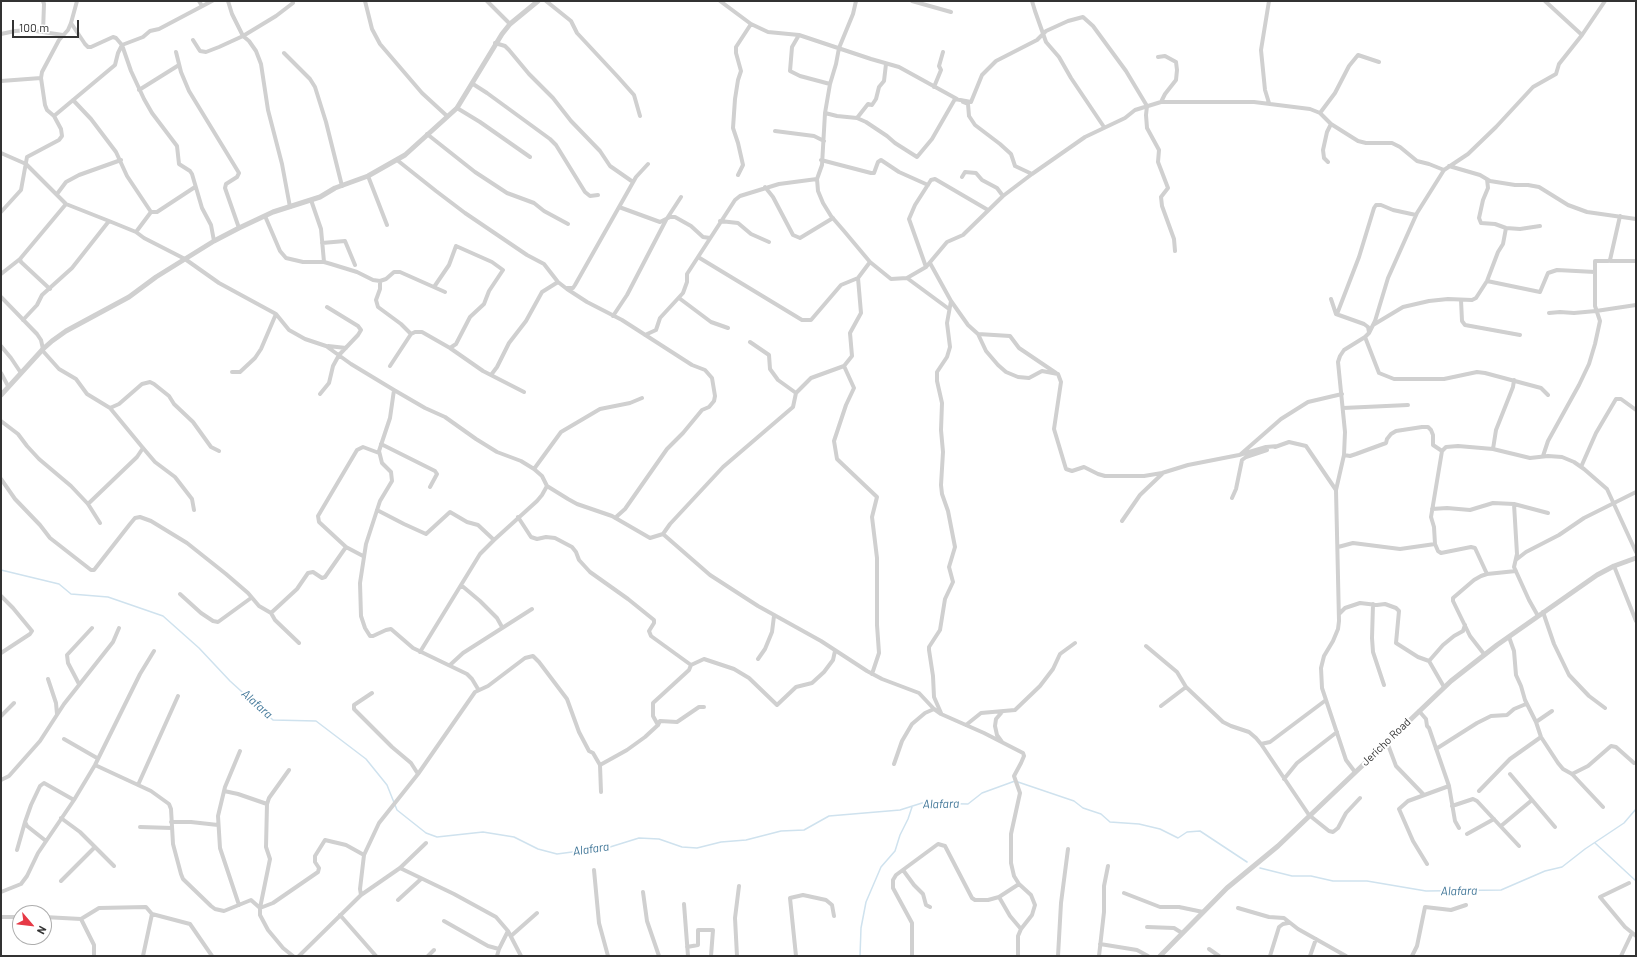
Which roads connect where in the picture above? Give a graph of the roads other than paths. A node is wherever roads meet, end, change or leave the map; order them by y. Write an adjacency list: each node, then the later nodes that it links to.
1 (42, 1): 23 (street)
2 (77, 1): 20 (street)
3 (199, 1): 18 (street)
4 (212, 1): 18 (street)
5 (228, 1): 29 (street)
6 (365, 1): 56 (street)
7 (487, 1): 21 (street)
8 (538, 1): 21 (street)
9 (546, 1): 57 (street)
10 (720, 1): 22 (street)
11 (855, 1): 33 (street)
12 (912, 1): 19 (street)
13 (1032, 1): 25 (street)
14 (1269, 1): 50 (street)
15 (1545, 1): 28 (street)
16 (1605, 1): 28 (street)
17 (293, 3): 29 (street)
18 (202, 6): 32 (street)
19 (951, 12)
20 (71, 23): 26 (street); 32 (street)
21 (510, 24): 31 (street)
22 (751, 24): 27 (street); 75 (street)
23 (43, 32): 24 (street); 26 (street)
24 (1, 34)
25 (1043, 34): 47 (street); 51 (street); 60 (street)
26 (63, 35): 41 (street)
27 (799, 35): 33 (street); 44 (street)
28 (1582, 35): 72 (street)
29 (243, 36): 30 (street); 91 (street)
30 (193, 40)
31 (495, 43): 43 (street); 80 (street)
32 (122, 45): 46 (street); 48 (street)
33 (839, 48): 39 (street); 44 (street)
34 (176, 52): 40 (street)
35 (943, 52): 45 (street)
36 (284, 53): 82 (street)
37 (1158, 57): 49 (street)
38 (1379, 62): 54 (street)
39 (886, 64): 45 (street); 58 (street)
40 (179, 66): 46 (street); 107 (street)
41 (41, 78): 42 (street); 55 (street)
42 (1, 81)
43 (473, 84): 52 (street); 86 (street)
44 (830, 84): 53 (street)
45 (934, 88): 47 (street)
46 (139, 90): 83 (street)
47 (955, 99): 58 (street); 74 (street)
48 (73, 100): 55 (street); 66 (street)
49 (1161, 102): 50 (street); 51 (street)
50 (1269, 103): 54 (street)
51 (1147, 106): 60 (street); 114 (street)
52 (457, 108): 56 (street); 65 (street)
53 (825, 112): 58 (street); 63 (street)
54 (1320, 113): 59 (street)
55 (54, 116): 70 (street)
56 (448, 116): 62 (street)
57 (640, 116)
58 (857, 118)
59 (1331, 124): 69 (street); 73 (street)
60 (1104, 127): 74 (street)
61 (776, 132): 63 (street)
62 (427, 134): 67 (street); 104 (street)
63 (824, 141): 68 (street)
64 (1, 154): 70 (street)
65 (530, 157)
66 (121, 160): 85 (street); 95 (street)
67 (397, 160): 76 (street); 131 (street)
68 (821, 160): 78 (street); 81 (street)
69 (1328, 162)
70 (26, 164): 85 (street); 94 (street)
71 (648, 164): 80 (street)
72 (1449, 166): 73 (street); 79 (street)
73 (1444, 170): 97 (street)
74 (1032, 174): 87 (street)
75 (738, 175)
76 (368, 176): 82 (street); 105 (street)
77 (962, 177): 87 (street)
78 (817, 179): 84 (street); 99 (street)
79 (1487, 179): 98 (street); 108 (street)
80 (634, 182): 92 (street)
81 (928, 185): 93 (street); 124 (street)
82 (342, 186): 89 (street)
83 (195, 187): 95 (street); 111 (street)
84 (765, 187): 99 (street); 103 (street)
85 (58, 194): 90 (street)
86 (598, 195)
87 (1003, 196): 93 (street)
88 (681, 197): 101 (street)
89 (311, 200): 91 (street); 113 (street)
90 (66, 204): 102 (street); 117 (street)
91 (290, 207): 96 (street)
92 (619, 207): 101 (street); 133 (street)
93 (988, 210): 122 (street)
94 (1, 212)
95 (151, 212): 109 (street)
96 (265, 216): 107 (street); 120 (street)
97 (1416, 216): 147 (street); 150 (street)
98 (1620, 216): 100 (street); 118 (street)
99 (833, 218): 121 (street)
100 (1636, 219)
101 (666, 220): 110 (street); 148 (street)
102 (109, 221): 109 (street); 134 (street)
103 (720, 221): 110 (street); 112 (street)
104 (568, 224)
105 (387, 225)
106 (1540, 226): 108 (street)
107 (239, 228): 111 (street)
108 (1506, 228): 130 (street)
109 (136, 232): 116 (street)
110 (710, 238): 115 (street)
111 (214, 241): 116 (street)
112 (769, 242)
113 (322, 243): 120 (street); 123 (street)
114 (1176, 251)
115 (698, 257): 127 (street); 137 (street)
116 (185, 259): 146 (street); 163 (street)
117 (20, 260): 126 (street); 134 (street)
118 (1610, 261): 119 (street); 125 (street)
119 (1636, 261)
120 (324, 262): 129 (street)
121 (870, 262): 127 (street); 128 (street)
122 (930, 263): 124 (street); 140 (street)
123 (355, 265)
124 (926, 267): 128 (street)
125 (1595, 272): 130 (street); 144 (street)
126 (1, 274)
127 (858, 278): 166 (street)
128 (907, 278): 143 (street)
129 (380, 281): 132 (street); 153 (street)
130 (1486, 281): 139 (street)
131 (558, 282): 133 (street); 171 (street)
132 (434, 288): 135 (street); 162 (street)
133 (567, 288): 148 (street)
134 (50, 289): 149 (street)
135 (445, 292)
136 (1, 297): 149 (street)
137 (679, 298): 151 (street); 155 (street)
138 (1331, 299): 147 (street)
139 (1461, 300): 150 (street); 156 (street)
140 (951, 301): 143 (street); 154 (street)
141 (1636, 305): 144 (street)
142 (328, 306): 161 (street)
143 (949, 309): 280 (street)
144 (1596, 311): 145 (street); 196 (street)
145 (1549, 313)
146 (276, 314): 160 (street); 167 (street)
147 (1337, 314): 152 (street)
148 (613, 316): 155 (street)
149 (23, 320): 163 (street)
150 (1372, 326): 152 (street)
151 (728, 328)
152 (1369, 333): 157 (street)
153 (411, 334): 162 (street); 165 (street)
154 (978, 334): 170 (street); 170 (street)
155 (645, 335): 214 (street)
156 (1520, 335)
157 (1365, 337): 172 (street); 178 (street)
158 (750, 342): 176 (street)
159 (1, 346): 169 (street)
160 (326, 346): 161 (street); 164 (street)
161 (346, 348): 164 (street)
162 (450, 348): 171 (street)
163 (42, 349): 169 (street); 183 (street)
164 (339, 355): 174 (street); 177 (street)
165 (390, 366)
166 (844, 366): 176 (street); 260 (street)
167 (232, 372)
168 (1, 373): 173 (street)
169 (21, 373): 173 (street)
170 (1058, 374): 199 (street)
171 (491, 375): 175 (street)
172 (1514, 380): 179 (street); 190 (street)
173 (8, 386): 180 (street)
174 (394, 390): 187 (street); 198 (street)
175 (524, 392)
176 (796, 393): 217 (street)
177 (320, 394)
178 (1342, 394): 184 (street); 194 (street)
179 (1548, 394)
180 (1, 395)
181 (642, 398): 198 (street)
182 (1408, 405): 184 (street)
183 (110, 408): 189 (street); 192 (street)
184 (1343, 408): 195 (street)
185 (1636, 410): 197 (street)
186 (1, 421): 206 (street)
187 (381, 444): 193 (street); 202 (street)
188 (1278, 446): 194 (street); 203 (street); 205 (street)
189 (143, 448): 206 (street); 210 (street)
190 (1494, 448): 191 (street); 196 (street)
191 (1442, 451): 195 (street); 209 (street)
192 (219, 452)
193 (379, 453): 211 (street); 220 (street)
194 (1239, 455): 199 (street)
195 (1344, 455): 203 (street)
196 (1543, 456): 197 (street)
197 (1581, 467): 208 (street)
198 (534, 468): 201 (street)
199 (1162, 473): 215 (street)
200 (1, 479): 232 (street)
201 (547, 486): 213 (street); 214 (street)
202 (430, 487)
203 (1336, 490): 221 (street)
204 (1636, 492): 208 (street)
205 (1232, 498)
206 (88, 504): 216 (street)
207 (1514, 504): 209 (street); 212 (street); 225 (street)
208 (1615, 504): 222 (street); 225 (street)
209 (1432, 509): 219 (street)
210 (194, 510)
211 (376, 510): 218 (street); 223 (street)
212 (1548, 513)
213 (518, 517): 218 (street); 259 (street)
214 (615, 518): 217 (street)
215 (1122, 521)
216 (100, 523)
217 (663, 534): 238 (street)
218 (494, 540): 229 (street)
219 (1435, 544): 221 (street); 228 (street)
220 (346, 547): 223 (street); 236 (street)
221 (1338, 547): 237 (street)
222 (1636, 552)
223 (364, 556): 253 (street)
224 (1636, 558): 226 (street, Jericho Road)
225 (1517, 559): 227 (street)
226 (1614, 566): 235 (street, Jericho Road); 240 (street)
227 (1516, 571): 228 (street); 239 (street)
228 (1487, 574): 241 (street)
229 (461, 585): 242 (street); 253 (street)
230 (180, 594): 232 (street)
231 (1, 596): 254 (street)
232 (251, 598): 236 (street)
233 (1373, 604): 237 (street); 257 (street); 263 (street)
234 (532, 609): 242 (street)
235 (1543, 612): 239 (street, Jericho Road); 274 (street)
236 (271, 613): 248 (street)
237 (1339, 614): 269 (street)
238 (774, 616): 252 (street); 256 (street)
239 (1538, 616): 247 (street, Jericho Road)
240 (1636, 621)
241 (1465, 625): 245 (street); 246 (street)
242 (502, 627): 258 (street)
243 (92, 628): 262 (street)
244 (119, 628): 262 (street)
245 (1463, 631): 246 (street); 257 (street)
246 (1469, 633): 255 (street)
247 (1509, 637): 255 (street, Jericho Road); 271 (street)
248 (299, 643)
249 (1075, 643): 278 (street)
250 (1146, 646): 264 (street)
251 (154, 651): 293 (street)
252 (834, 651): 259 (street); 260 (street)
253 (420, 652): 258 (street)
254 (1, 653)
255 (1484, 654): 265 (street, Jericho Road)
256 (758, 659)
257 (1429, 661): 265 (street)
258 (450, 665): 266 (street)
259 (691, 665): 283 (street)
260 (872, 674): 275 (street)
261 (48, 679): 279 (street)
262 (79, 684): 279 (street)
263 (1384, 685)
264 (1186, 687): 272 (street); 290 (street)
265 (1444, 687): 276 (street, Jericho Road)
266 (478, 689): 295 (street); 300 (street)
267 (372, 693): 300 (street)
268 (178, 696): 305 (street)
269 (1326, 700): 285 (street); 290 (street)
270 (14, 703): 281 (street)
271 (1526, 704): 282 (street); 291 (street)
272 (1161, 706)
273 (704, 708): 283 (street)
274 (1605, 708)
275 (934, 709): 280 (street); 296 (street)
276 (1419, 711): 288 (street, Jericho Road); 291 (street)
277 (1552, 711): 282 (street)
278 (1002, 712): 284 (street); 289 (street)
279 (57, 714): 304 (street)
280 (941, 714): 284 (street)
281 (1, 716)
282 (1536, 722): 286 (street)
283 (658, 725): 295 (street)
284 (966, 725): 289 (street)
285 (1337, 732): 299 (street); 303 (street)
286 (1541, 736): 302 (street); 308 (street)
287 (64, 739): 293 (street)
288 (1387, 742): 299 (street, Jericho Road); 310 (street)
289 (1002, 743): 345 (street)
290 (1261, 744): 303 (street)
291 (1436, 749): 306 (street)
292 (240, 751): 307 (street)
293 (97, 758): 297 (street)
294 (1634, 763): 302 (street)
295 (600, 764): 309 (street)
296 (894, 764)
297 (94, 765): 305 (street); 312 (street)
298 (289, 770): 314 (street)
299 (1355, 772): 317 (street, Jericho Road)
300 (418, 774): 335 (street)
301 (1510, 774): 313 (street)
302 (1572, 774): 316 (street)
303 (1284, 778): 317 (street)
304 (1, 780)
305 (138, 785): 321 (street)
306 (1449, 786): 310 (street); 315 (street)
307 (224, 790): 314 (street); 322 (street)
308 (1479, 791)
309 (601, 792)
310 (1424, 795): 336 (street)
311 (1360, 798): 317 (street)
312 (74, 800): 318 (street); 320 (street)
313 (1532, 800): 323 (street); 325 (street)
314 (267, 804): 357 (street)
315 (1452, 806): 319 (street); 327 (street)
316 (1603, 807)
317 (1309, 815): 359 (street, Jericho Road)
318 (61, 818): 329 (street); 332 (street)
319 (1494, 819): 323 (street); 328 (street)
320 (25, 822): 329 (street); 334 (street)
321 (172, 822): 322 (street); 326 (street)
322 (218, 825): 354 (street)
323 (1501, 826): 331 (street)
324 (140, 827): 326 (street)
325 (1555, 827)
326 (172, 828): 354 (street)
327 (1459, 828)
328 (1467, 834)
329 (46, 841): 347 (street)
330 (426, 843): 339 (street)
331 (1519, 846)
332 (95, 847): 337 (street); 343 (street)
333 (1068, 849): 399 (street)
334 (17, 850)
335 (364, 855): 350 (street); 357 (street)
336 (1427, 864)
337 (114, 866)
338 (1108, 866): 377 (street)
339 (400, 868): 342 (street); 350 (street)
340 (594, 870): 391 (street)
341 (903, 870): 351 (street); 356 (street); 397 (street)
342 (421, 879): 352 (street); 372 (street)
343 (61, 881)
344 (1629, 883): 374 (street)
345 (1019, 884): 351 (street); 371 (street)
346 (738, 886): 395 (street)
347 (1, 892)
348 (644, 892): 392 (street)
349 (1124, 893): 359 (street)
350 (361, 895): 362 (street)
351 (998, 897): 371 (street)
352 (398, 900)
353 (684, 904): 378 (street)
354 (239, 905): 357 (street)
355 (1466, 905): 407 (street)
356 (930, 907)
357 (260, 908): 385 (street)
358 (1238, 908): 369 (street)
359 (1204, 912): 373 (street, Jericho Road)
360 (537, 913): 375 (street)
361 (152, 914): 367 (street); 383 (street); 384 (street)
362 (340, 915): 386 (street); 387 (street)
363 (834, 916): 396 (street)
364 (1, 917): 365 (street)
365 (12, 917)
366 (52, 918): 367 (street)
367 (81, 918): 382 (street)
368 (444, 921): 379 (street)
369 (1288, 923): 376 (street); 404 (street)
370 (1147, 927): 373 (street)
371 (1021, 929): 398 (street)
372 (508, 932): 375 (street); 379 (street)
373 (1182, 933): 402 (street, Jericho Road)
374 (1634, 934): 408 (street)
375 (511, 936): 390 (street)
376 (1316, 939): 405 (street); 406 (street)
377 (1100, 944): 400 (street); 401 (street)
378 (687, 947): 393 (street); 394 (street)
379 (499, 949): 389 (street)
380 (1209, 949): 403 (street)
381 (434, 950): 388 (street)
382 (94, 956)
383 (143, 956)
384 (212, 956)
385 (293, 956)
386 (299, 956)
387 (376, 956)
388 (428, 956)
389 (497, 956)
390 (521, 956)
391 (608, 956)
392 (659, 956)
393 (688, 956)
394 (711, 956)
395 (737, 956)
396 (796, 956)
397 (912, 956)
398 (1018, 956)
399 (1058, 956)
400 (1099, 956)
401 (1148, 956)
402 (1160, 956)
403 (1219, 956)
404 (1270, 956)
405 (1310, 956)
406 (1346, 956)
407 (1412, 956)
408 (1621, 956)

